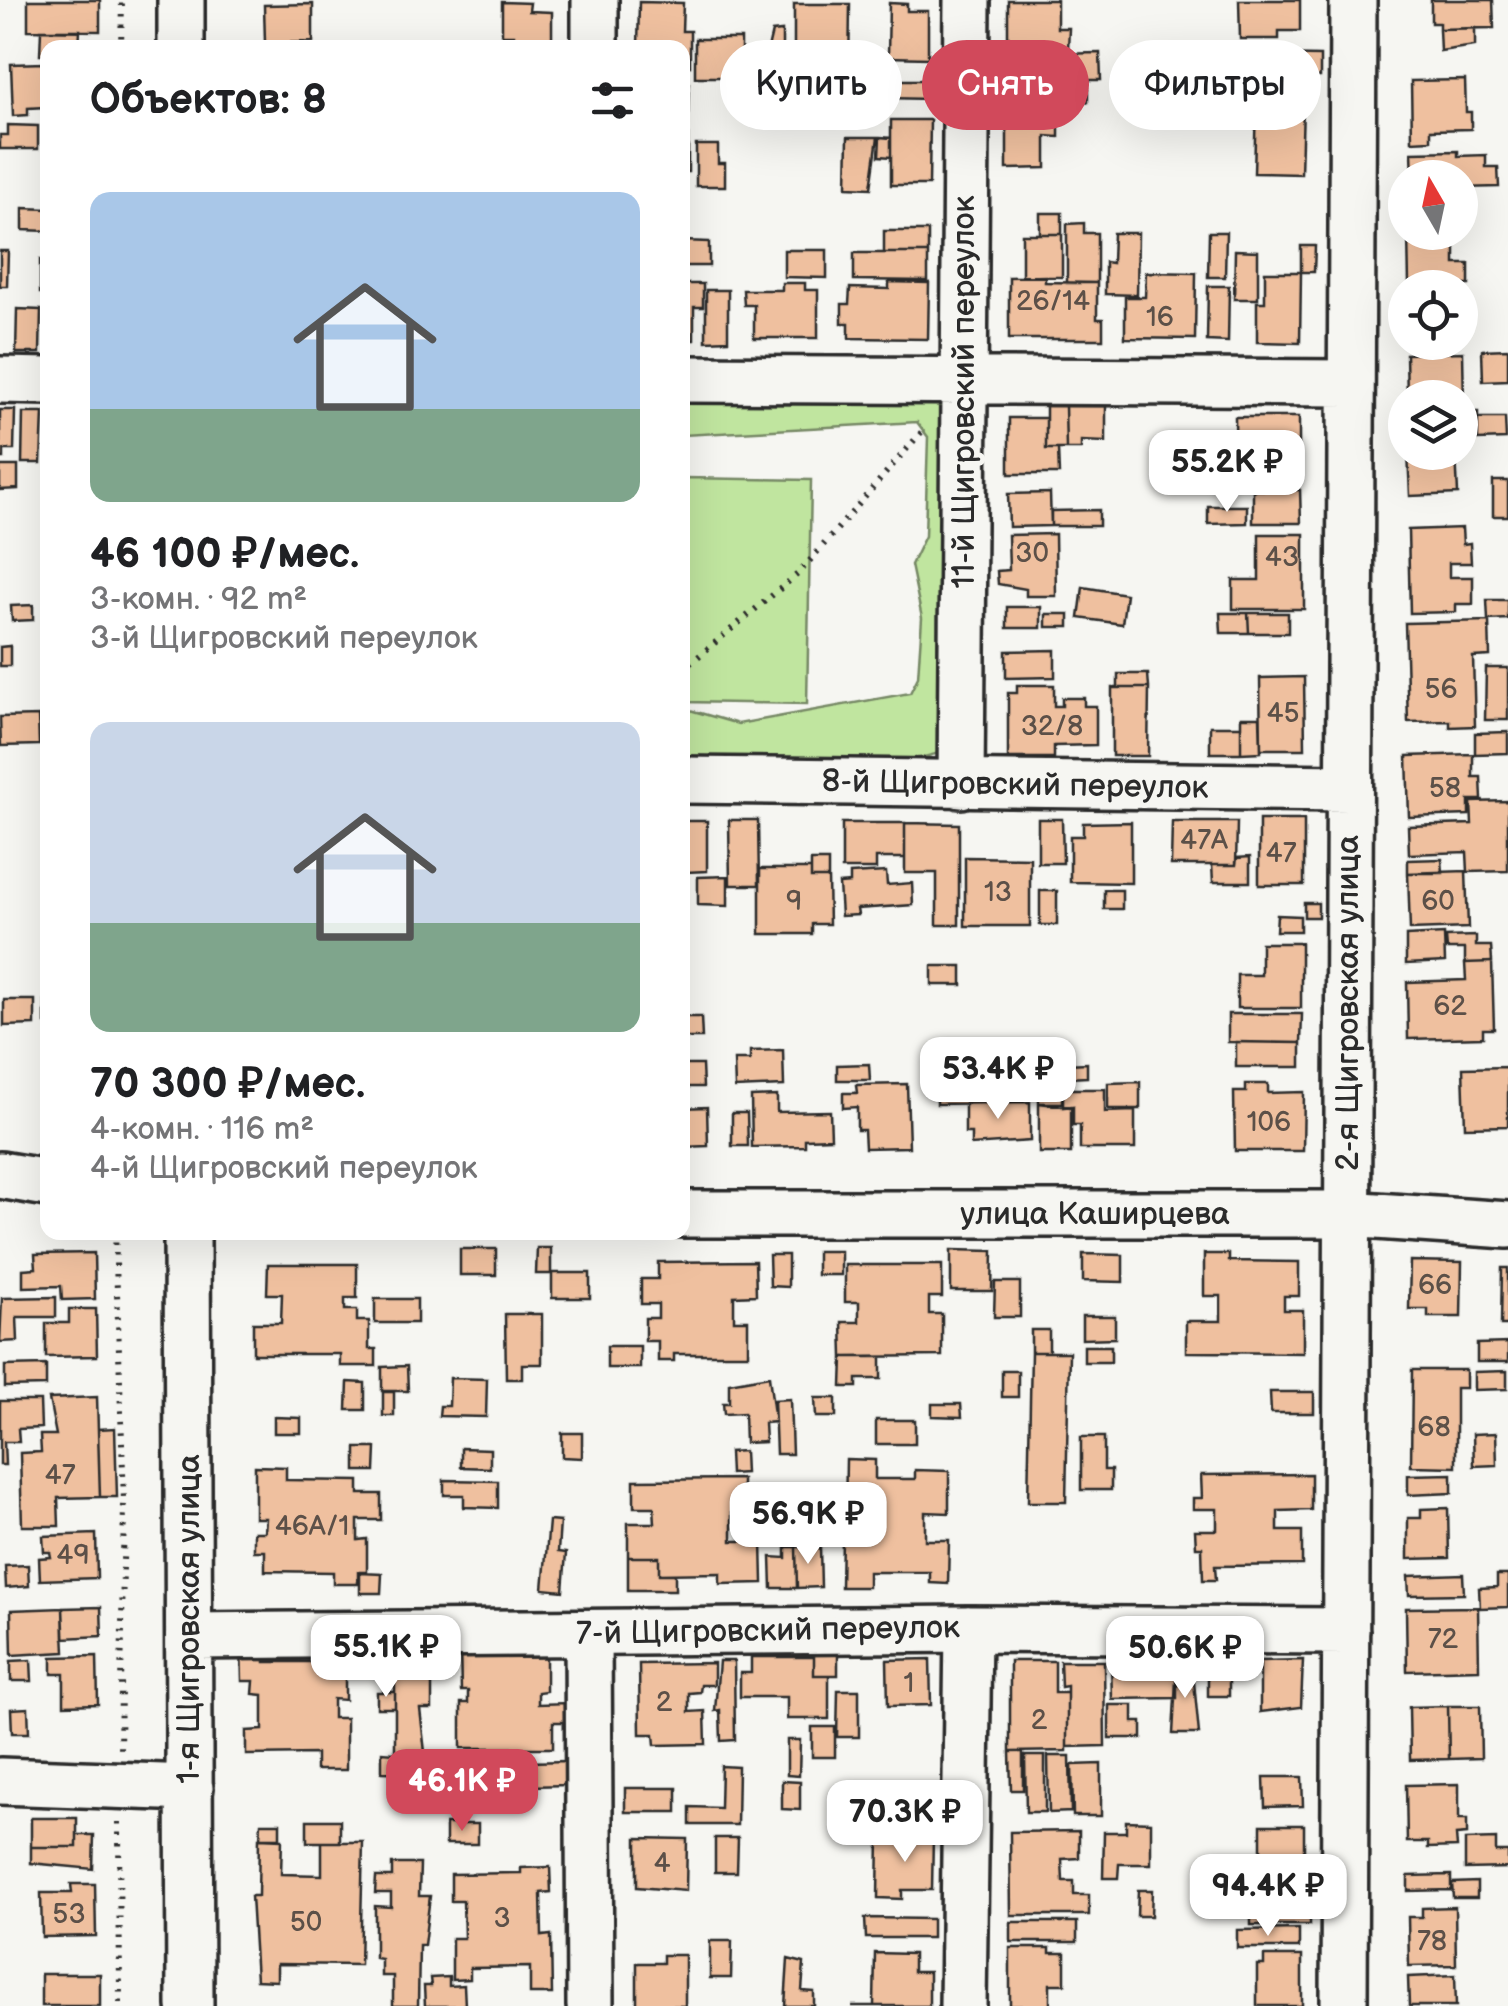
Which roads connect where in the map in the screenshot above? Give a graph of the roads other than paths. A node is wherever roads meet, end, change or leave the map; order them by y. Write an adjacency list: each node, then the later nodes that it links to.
1 (181, 0): 5 (street)
2 (595, 0): 6 (street)
3 (967, 0): 10 (street, 11-й Щигровский переулок)
4 (1352, 0): 11 (street, 2-я Щигровская улица)
5 (181, 40)
6 (595, 40)
7 (690, 379): 10 (street)
8 (0, 380): 9 (street)
9 (40, 381)
10 (965, 382): 11 (street); 13 (street, 11-й Щигровский переулок)
11 (1350, 383): 14 (street, 2-я Щигровская улица)
12 (690, 780): 13 (street, 8-й Щигровский переулок)
13 (961, 785): 14 (street, 8-й Щигровский переулок)
14 (1348, 788): 18 (street, 2-я Щигровская улица)
15 (0, 1175): 16 (street)
16 (40, 1182)
17 (690, 1214): 18 (street, улица Каширцева)
18 (1347, 1214): 19 (street, улица Каширцева); 22 (street, 2-я Щигровская улица)
19 (1508, 1225)
20 (186, 1240): 24 (street, 1-я Щигровская улица)
21 (968, 1628): 22 (street, 7-й Щигровский переулок); 23 (street, 7-й Щигровский переулок); 29 (street)
22 (1346, 1631): 30 (street, 2-я Щигровская улица)
23 (588, 1633): 24 (street, 7-й Щигровский переулок); 28 (street)
24 (190, 1636): 26 (street, 1-я Щигровская улица)
25 (0, 1780): 26 (street)
26 (190, 1788): 27 (street, 1-я Щигровская улица)
27 (190, 2006)
28 (590, 2006)
29 (964, 2006)
30 (1344, 2006)

